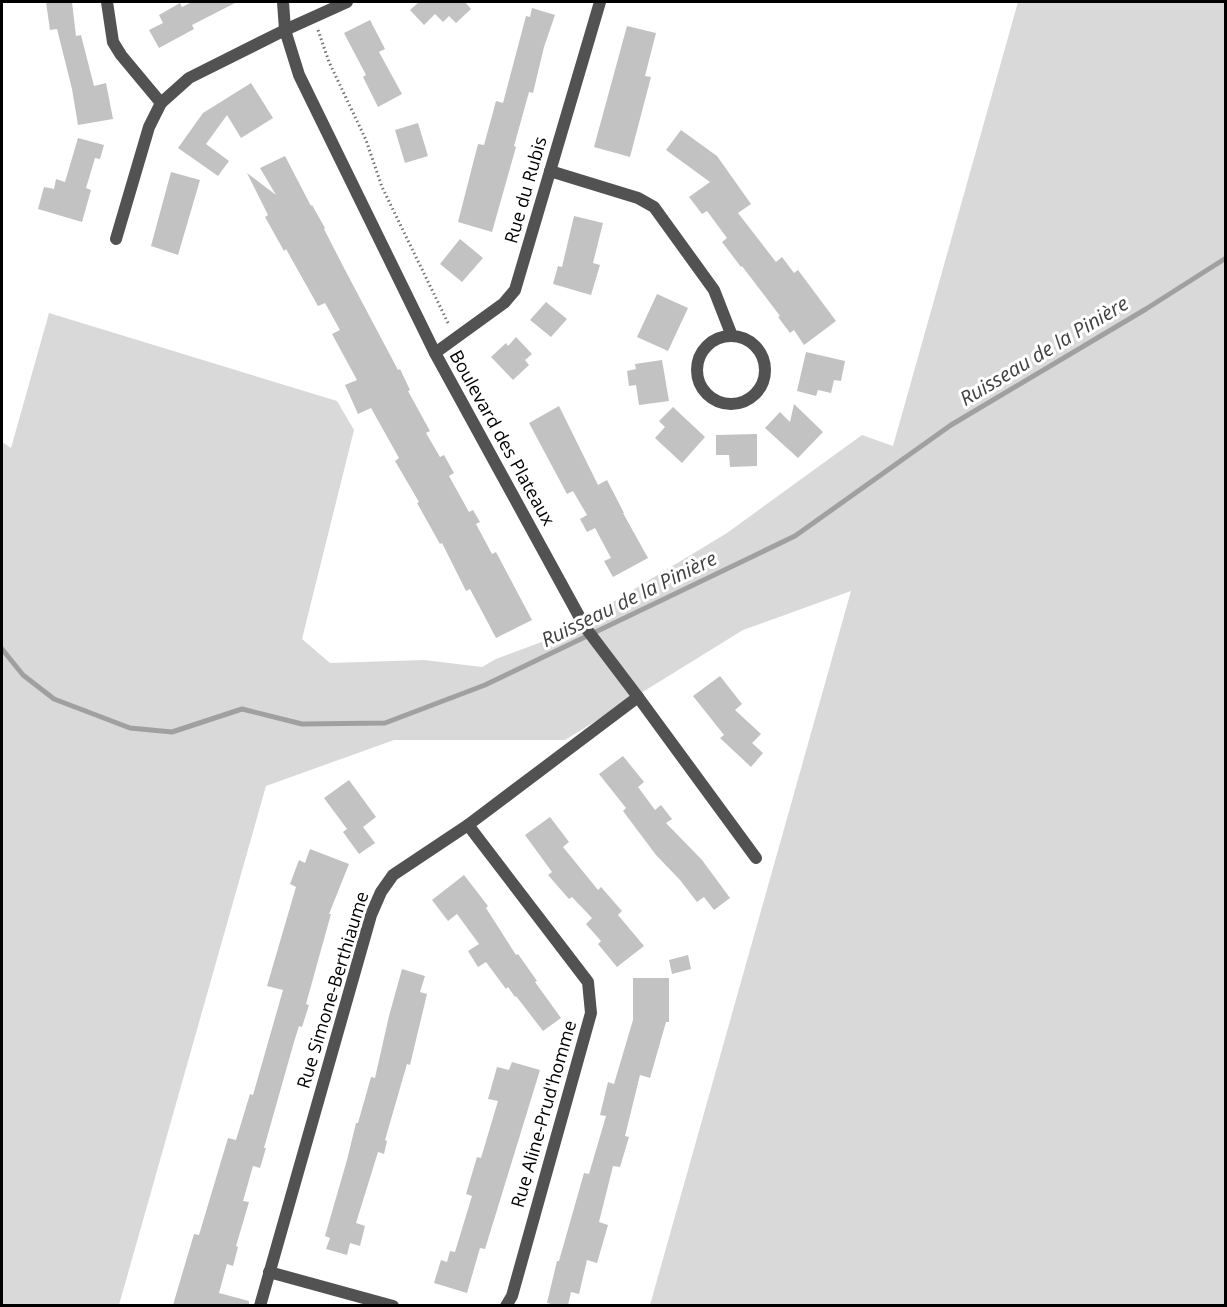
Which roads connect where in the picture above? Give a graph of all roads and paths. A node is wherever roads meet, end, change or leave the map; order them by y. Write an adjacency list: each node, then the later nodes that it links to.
1 (107, 2): 7 (street)
2 (283, 2): 6 (street, Boulevard des Plateaux)
3 (347, 2): 5 (street)
4 (600, 2): 8 (street, Rue du Rubis)
5 (314, 17): 6 (street); 11 (path)
6 (285, 30): 7 (street); 12 (street, Boulevard des Plateaux)
7 (161, 103): 9 (street)
8 (550, 171): 10 (street); 11 (street, Rue du Rubis)
9 (116, 239)
10 (732, 336): 10 (street)
11 (456, 338): 12 (street, Rue du Rubis)
12 (435, 353): 13 (street, Boulevard des Plateaux)
13 (638, 697): 14 (street, Rue Simone-Berthiaume); 15 (street, Boulevard des Plateaux)
14 (468, 825): 16 (street, Rue Simone-Berthiaume); 19 (street, Rue Aline-Prud'homme)
15 (756, 858)
16 (269, 1272): 17 (street, Rue Simone-Berthiaume); 18 (street)
17 (260, 1305)
18 (393, 1305)
19 (506, 1305)

